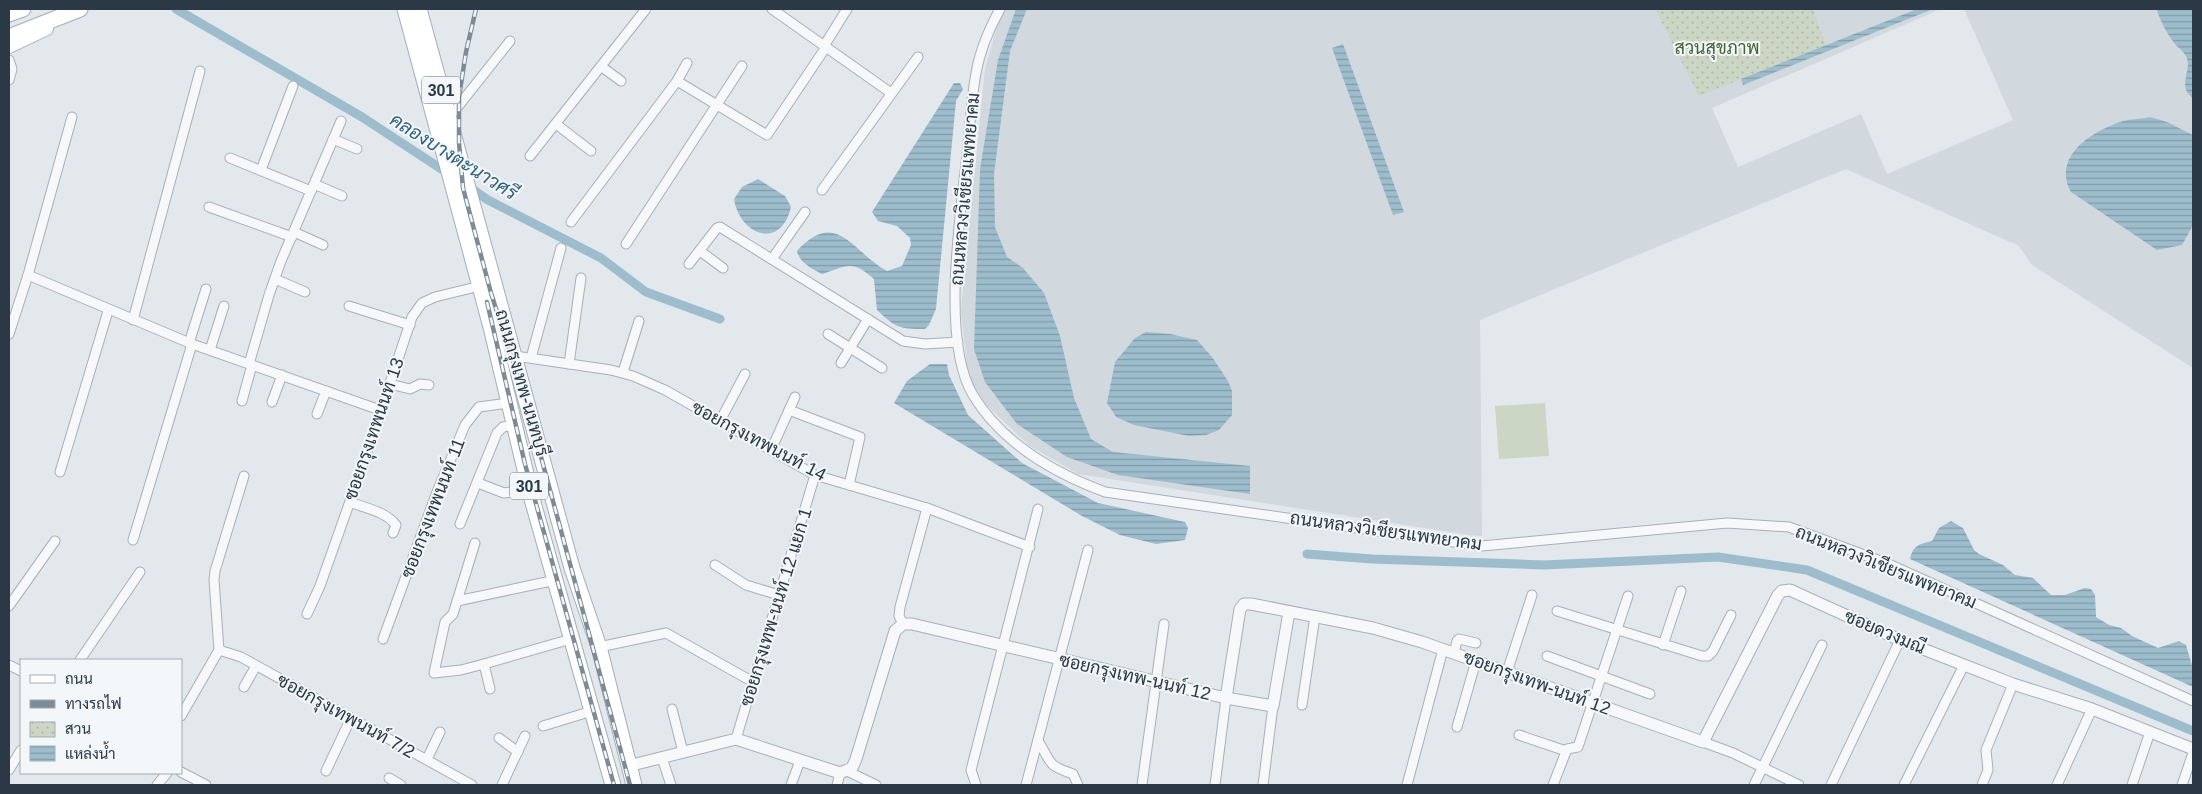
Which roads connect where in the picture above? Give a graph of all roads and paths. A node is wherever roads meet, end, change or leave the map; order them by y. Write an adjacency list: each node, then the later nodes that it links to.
1 (23, 9): 11 (main road)
2 (54, 9): 12 (main road)
3 (80, 9): 13 (main road)
4 (88, 9): 16 (main road)
5 (405, 9): 31 (main road, ถนนกรุงเทพ-นนทบุรี / 301)
6 (419, 9): 31 (main road, ถนนกรุงเทพ-นนทบุรี / 301)
7 (646, 9): 21 (street)
8 (772, 9): 15 (street)
9 (847, 9): 15 (street)
10 (1000, 9): 68 (street, ถนนหลวงวิเชียรแพทยาคม)
11 (9, 14)
12 (9, 27)
13 (9, 37)
14 (510, 41): 31 (street)
15 (825, 46): 27 (street); 28 (street)
16 (9, 47)
17 (918, 57): 27 (street)
18 (9, 60): 23 (street)
19 (688, 63): 25 (street)
20 (742, 66): 28 (street)
21 (602, 67): 24 (street); 32 (street)
22 (200, 71): 63 (street)
23 (9, 80)
24 (621, 81)
25 (677, 81): 28 (street); 44 (street)
26 (293, 86): 38 (street)
27 (891, 93): 40 (street)
28 (718, 105): 46 (street)
29 (72, 117): 53 (street)
30 (341, 121): 33 (street)
31 (445, 123): 56 (main road, ถนนกรุงเทพ-นนทบุรี / 301); 72 (main road, ถนนกรุงเทพ-นนทบุรี / 301)
32 (556, 124): 35 (street); 36 (street)
33 (333, 139): 34 (street); 39 (street)
34 (357, 149)
35 (591, 151)
36 (530, 156)
37 (230, 158): 38 (street)
38 (261, 170): 39 (street)
39 (313, 188): 41 (street); 45 (street)
40 (822, 190)
41 (342, 196)
42 (209, 207): 45 (street)
43 (805, 212): 50 (street)
44 (571, 222)
45 (293, 235): 47 (street); 55 (street)
46 (626, 244)
47 (323, 245)
48 (561, 248): 73 (street)
49 (700, 252): 50 (street); 51 (street); 52 (street)
50 (772, 259): 62 (street)
51 (690, 264)
52 (723, 268)
53 (28, 276): 61 (street); 66 (street)
54 (582, 278): 75 (street)
55 (275, 279): 58 (street); 76 (street)
56 (480, 286): 65 (street, ซอยกรุงเทพนนท์ 13); 87 (main road, ถนนกรุงเทพ-นนทบุรี / 301)
57 (206, 288): 69 (street)
58 (305, 292)
59 (224, 306): 71 (street)
60 (349, 306): 65 (street)
61 (108, 311): 63 (street); 94 (street)
62 (868, 319): 68 (street); 70 (street)
63 (133, 320): 69 (street)
64 (638, 321): 78 (street)
65 (410, 325): 81 (street, ซอยกรุงเทพนนท์ 13)
66 (10, 327)
67 (828, 334): 70 (street)
68 (958, 342): 154 (street, ถนนหลวงวิเชียรแพทยาคม)
69 (190, 344): 71 (street); 105 (street)
70 (850, 348): 74 (street); 77 (street)
71 (210, 350): 76 (street)
72 (515, 356): 73 (street, ซอยกรุงเทพนนท์ 14); 133 (main road, ถนนกรุงเทพ-นนทบุรี / 301)
73 (531, 358): 75 (street, ซอยกรุงเทพนนท์ 14)
74 (841, 363)
75 (569, 364): 78 (street, ซอยกรุงเทพนนท์ 14)
76 (251, 365): 80 (street); 85 (street)
77 (882, 368)
78 (623, 372): 91 (street, ซอยกรุงเทพนนท์ 14)
79 (744, 374): 91 (street)
80 (282, 375): 83 (street); 86 (street)
81 (390, 384): 82 (street); 88 (street, ซอยกรุงเทพนนท์ 13)
82 (429, 386)
83 (326, 391): 88 (street); 90 (street)
84 (795, 397): 89 (street)
85 (242, 401)
86 (272, 402)
87 (508, 403): 92 (main road, ถนนกรุงเทพ-นนทบุรี / 301); 127 (street, ซอยกรุงเทพนนท์ 11)
88 (380, 410): 100 (street, ซอยกรุงเทพนนท์ 13)
89 (789, 410): 93 (street); 98 (street)
90 (317, 414)
91 (720, 421): 93 (street, ซอยกรุงเทพนนท์ 14)
92 (514, 425): 97 (street); 99 (main road, ถนนกรุงเทพ-นนทบุรี / 301)
93 (771, 450): 95 (street, ซอยกรุงเทพนนท์ 14)
94 (60, 472)
95 (815, 475): 98 (street, ซอยกรุงเทพนนท์ 14); 114 (street, ซอยกรุงเทพ-นนท์ 12 แยก 1)
96 (244, 476): 136 (street)
97 (478, 483): 99 (street); 103 (street)
98 (849, 485): 101 (street, ซอยกรุงเทพนนท์ 14)
99 (530, 489): 112 (main road, ถนนกรุงเทพ-นนทบุรี / 301)
100 (350, 502): 104 (street); 121 (street, ซอยกรุงเทพนนท์ 13)
101 (927, 508): 108 (street, ซอยกรุงเทพนนท์ 14); 124 (street)
102 (1038, 509): 108 (street)
103 (460, 524)
104 (393, 533)
105 (133, 540)
106 (55, 541): 118 (street)
107 (475, 543): 117 (street)
108 (1030, 547): 134 (street)
109 (1088, 550): 140 (street)
110 (716, 565): 114 (street)
111 (140, 572): 139 (street)
112 (556, 580): 117 (street); 128 (main road, ถนนกรุงเทพ-นนทบุรี / 301)
113 (1681, 591): 131 (street)
114 (779, 595): 147 (street, ซอยกรุงเทพ-นนท์ 12 แยก 1)
115 (1532, 595): 145 (street)
116 (1628, 596): 126 (street)
117 (457, 600): 142 (street)
118 (9, 606)
119 (1557, 611): 126 (street)
120 (1289, 612): 123 (street, ซอยกรุงเทพ-นนท์ 12); 153 (street, ซอยกรุงเทพ-นนท์ 12); 157 (street)
121 (307, 614)
122 (1731, 615): 131 (street)
123 (1315, 616): 135 (street, ซอยกรุงเทพ-นนท์ 12); 156 (street)
124 (903, 624): 134 (street, ซอยกรุงเทพ-นนท์ 12); 186 (street)
125 (1164, 624): 148 (street)
126 (1616, 630): 131 (street); 146 (street)
127 (383, 639)
128 (571, 639): 142 (street); 160 (main road, ถนนกรุงเทพ-นนทบุรี / 301)
129 (1900, 640): 143 (street, ซอยดวงมณี); 172 (street, ซอยดวงมณี); 211 (street)
130 (1476, 643): 137 (street)
131 (1663, 644)
132 (1822, 644): 183 (street)
133 (599, 647): 147 (street); 182 (main road, ถนนกรุงเทพ-นนทบุรี / 301)
134 (1001, 647): 140 (street, ซอยกรุงเทพ-นนท์ 12); 201 (street)
135 (1443, 649): 137 (street, ซอยกรุงเทพ-นนท์ 12); 207 (street)
136 (219, 650): 144 (street, ซอยกรุงเทพนนท์ 7/2); 161 (street)
137 (1454, 653): 141 (street, ซอยกรุงเทพ-นนท์ 12)
138 (1547, 656): 146 (street)
139 (81, 659)
140 (1059, 660): 148 (street, ซอยกรุงเทพ-นนท์ 12); 171 (street)
141 (1476, 661): 145 (street, ซอยกรุงเทพ-นนท์ 12); 164 (street)
142 (484, 664): 151 (street)
143 (1964, 665): 149 (street, ซอยดวงมณี); 212 (street)
144 (256, 666): 150 (street); 162 (street, ซอยกรุงเทพนนท์ 7/2)
145 (1507, 672): 155 (street, ซอยกรุงเทพ-นนท์ 12)
146 (1601, 676): 152 (street); 155 (street)
147 (753, 682): 170 (street, ซอยกรุงเทพ-นนท์ 12 แยก 1)
148 (1156, 683): 153 (street, ซอยกรุงเทพ-นนท์ 12); 204 (street)
149 (2013, 684): 159 (street, ซอยดวงมณี); 213 (street)
150 (244, 687)
151 (490, 689)
152 (1650, 694)
153 (1226, 698): 157 (street); 205 (street)
154 (2193, 701)
155 (1592, 703): 172 (street, ซอยกรุงเทพ-นนท์ 12); 174 (street)
156 (1302, 705)
157 (1273, 706): 206 (street)
158 (672, 709): 177 (street)
159 (2092, 709): 166 (street, ซอยดวงมณี); 214 (street)
160 (592, 711): 163 (street); 195 (main road, ถนนกรุงเทพ-นนทบุรี / 301)
161 (182, 714)
162 (351, 718): 180 (street, ซอยกรุงเทพนนท์ 7/2); 185 (street)
163 (543, 726)
164 (1457, 727)
165 (440, 732): 180 (street)
166 (2150, 732): 173 (street, ซอยดวงมณี); 215 (street)
167 (1519, 735): 174 (street)
168 (525, 736): 176 (street)
169 (499, 738): 176 (street)
170 (736, 739): 177 (street); 181 (street)
171 (1038, 742): 202 (street); 203 (street)
172 (1703, 742): 183 (street, ซอยกรุงเทพ-นนท์ 12)
173 (2193, 749)
174 (1566, 751): 208 (street)
175 (20, 752): 184 (street)
176 (518, 752): 194 (street)
177 (683, 752): 179 (street)
178 (2193, 753): 216 (street)
179 (662, 758): 182 (street); 197 (street)
180 (427, 759): 193 (street, ซอยกรุงเทพนนท์ 7/2)
181 (800, 761): 186 (street); 198 (street)
182 (628, 766): 196 (main road, ถนนกรุงเทพ-นนทบุรี / 301)
183 (1763, 767): 209 (street); 210 (street, ซอยกรุงเทพ-นนท์ 12)
184 (9, 770)
185 (326, 771)
186 (843, 772): 199 (street); 200 (street)
187 (182, 773): 190 (street)
188 (166, 774): 191 (street)
189 (389, 778): 192 (street)
190 (202, 784)
191 (157, 785)
192 (401, 785)
193 (472, 785)
194 (502, 785)
195 (613, 785)
196 (634, 785)
197 (671, 785)
198 (791, 785)
199 (836, 785)
200 (876, 785)
201 (976, 785)
202 (1026, 785)
203 (1078, 785)
204 (1142, 785)
205 (1215, 785)
206 (1263, 785)
207 (1407, 785)
208 (1553, 785)
209 (1754, 785)
210 (1799, 785)
211 (1831, 785)
212 (1904, 785)
213 (1982, 785)
214 (2057, 785)
215 (2132, 785)
216 (2182, 785)

